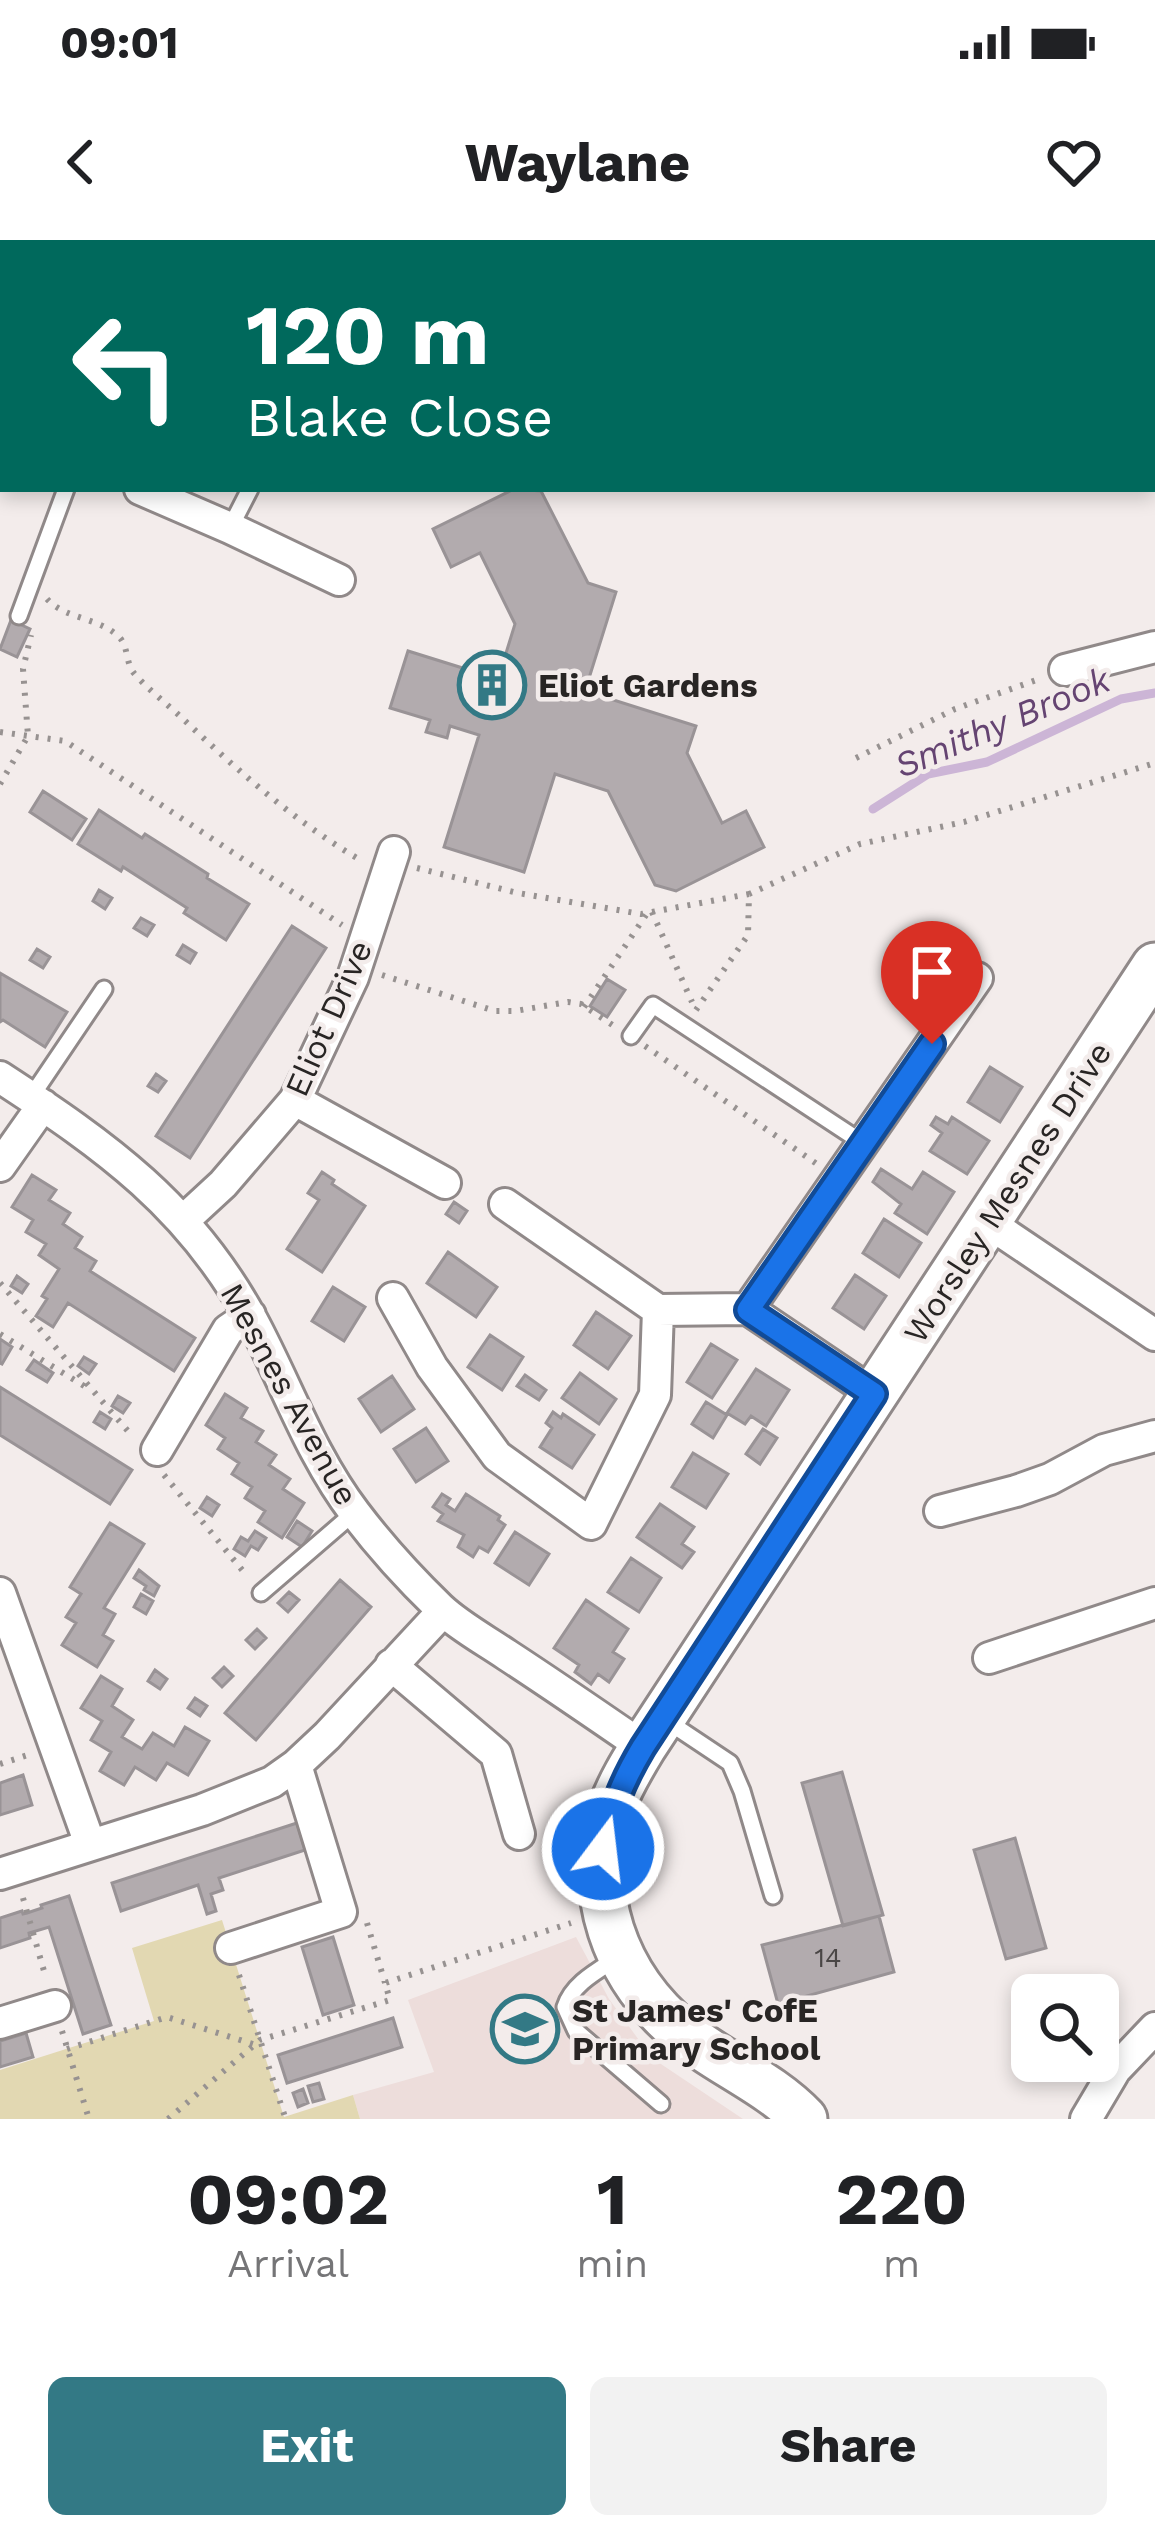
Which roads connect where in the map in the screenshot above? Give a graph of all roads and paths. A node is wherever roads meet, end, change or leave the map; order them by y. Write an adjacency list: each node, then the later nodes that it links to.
1 (65, 492): 6 (lane)
2 (147, 492): 4 (street)
3 (248, 492): 4 (lane)
4 (230, 527): 5 (street)
5 (339, 580)
6 (30, 589): 7 (lane); 15 (path)
7 (19, 616): 11 (path)
8 (1155, 647): 9 (street)
9 (1065, 670): 12 (path)
10 (0, 732): 11 (path)
11 (28, 736): 14 (path); 18 (path)
12 (856, 758)
13 (1155, 763): 16 (path)
14 (0, 784)
15 (390, 863): 17 (path); 18 (street, Eliot Drive)
16 (749, 894): 17 (path); 23 (path)
17 (649, 913): 22 (path); 23 (path)
18 (360, 953): 22 (path); 26 (street, Eliot Drive)
19 (1155, 966): 34 (street, Worsley Mesnes Drive)
20 (977, 978): 28 (street)
21 (104, 989): 27 (lane)
22 (584, 1007): 24 (path)
23 (690, 1018): 24 (lane); 28 (lane)
24 (631, 1036): 30 (path)
25 (0, 1077): 27 (street, Mesnes Avenue)
26 (295, 1100): 31 (street); 33 (street, Eliot Drive)
27 (37, 1101): 29 (street); 33 (street, Mesnes Avenue)
28 (863, 1143): 30 (street)
29 (0, 1166)
30 (838, 1178): 37 (street)
31 (446, 1183)
32 (505, 1204): 36 (street)
33 (184, 1220): 38 (street, Mesnes Avenue)
34 (986, 1221): 40 (street); 42 (street, Worsley Mesnes Drive)
35 (393, 1298): 36 (street)
36 (658, 1310): 37 (street)
37 (748, 1310): 42 (street)
38 (250, 1315): 44 (street); 46 (street, Mesnes Avenue)
39 (0, 1334): 41 (path)
40 (1155, 1335)
41 (94, 1393)
42 (874, 1394): 53 (street, Worsley Mesnes Drive)
43 (1155, 1436): 45 (street)
44 (157, 1450)
45 (940, 1510)
46 (355, 1512): 48 (lane); 50 (street, Mesnes Avenue)
47 (0, 1593): 56 (street)
48 (261, 1593)
49 (1155, 1604): 51 (street)
50 (442, 1611): 52 (street); 53 (street, Mesnes Avenue)
51 (989, 1658)
52 (391, 1665): 54 (street); 55 (street)
53 (653, 1732): 58 (lane); 60 (street, Worsley Mesnes Drive)
54 (296, 1765): 56 (street); 59 (street)
55 (519, 1834)
56 (90, 1844): 57 (street)
57 (7, 1872): 63 (path)
58 (773, 1896)
59 (341, 1912): 61 (street); 62 (path)
60 (613, 1935): 62 (path); 68 (lane); 72 (street)
61 (231, 1948): 66 (path)
62 (385, 1984): 66 (path)
63 (55, 2006): 64 (street); 67 (path)
64 (0, 2023)
65 (1155, 2028): 73 (street)
66 (258, 2043): 67 (path); 70 (path); 71 (path)
67 (67, 2049): 69 (path)
68 (661, 2104)
69 (89, 2119)
70 (168, 2119)
71 (279, 2119)
72 (804, 2119)
73 (1086, 2119)

